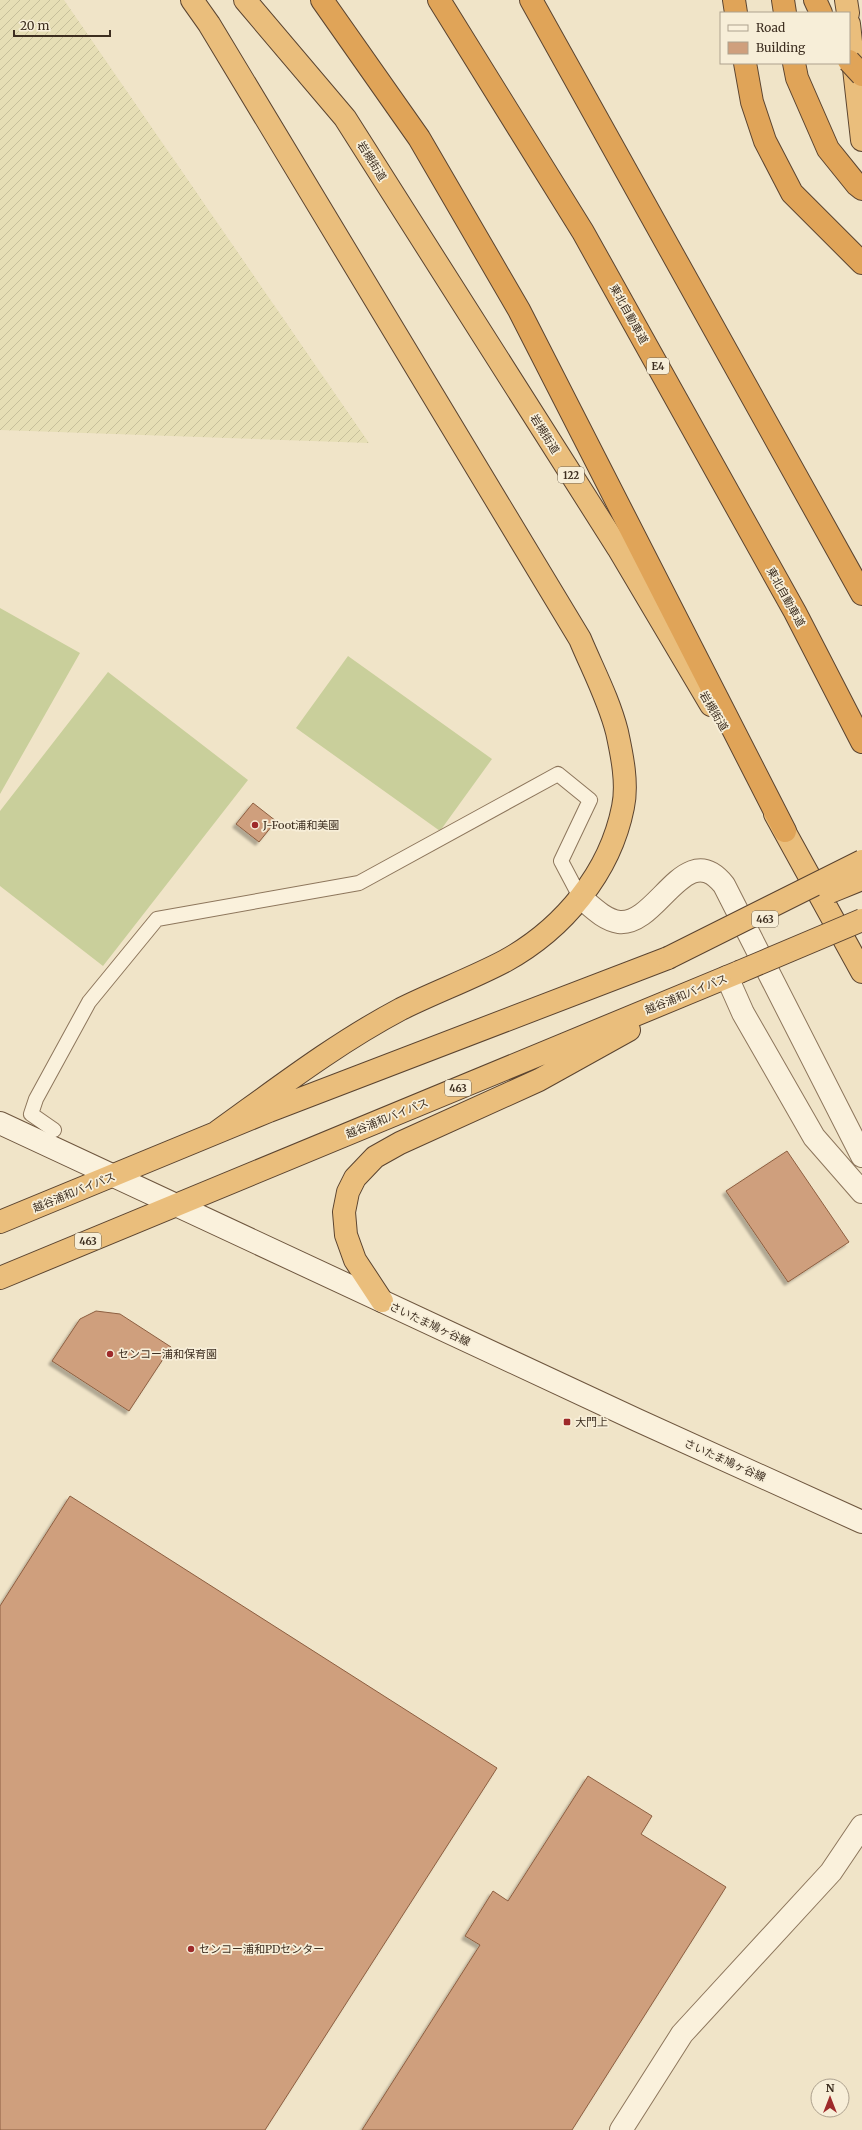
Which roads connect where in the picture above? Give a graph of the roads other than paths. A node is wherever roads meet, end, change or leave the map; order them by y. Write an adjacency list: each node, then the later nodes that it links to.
1 (192, 0): 27 (highway)
2 (245, 0): 24 (highway, 岩槻街道 / 122)
3 (322, 0): 24 (highway)
4 (439, 0): 23 (highway, 東北自動車道 / E4)
5 (531, 0): 22 (highway)
6 (734, 0): 10 (highway)
7 (783, 0): 11 (highway)
8 (815, 0): 12 (highway)
9 (846, 0): 13 (highway)
10 (736, 12)
11 (786, 12)
12 (821, 12)
13 (848, 12)
14 (850, 33): 19 (highway)
15 (850, 63): 18 (highway, bridge)
16 (745, 64): 21 (highway)
17 (794, 64): 20 (highway)
18 (862, 75)
19 (862, 140)
20 (862, 189)
21 (862, 263)
22 (862, 594)
23 (862, 742)
24 (785, 832): 30 (highway, 岩槻街道 / 122)
25 (862, 861): 29 (highway, bridge)
26 (862, 879): 29 (highway, 越谷浦和バイパス / 463, bridge)
27 (580, 897): 34 (lane); 35 (highway); 36 (street)
28 (862, 920): 31 (highway, 越谷浦和バイパス / 463, bridge)
29 (668, 958): 35 (highway, 越谷浦和バイパス / 463)
30 (859, 967): 32 (highway, 岩槻街道)
31 (733, 974): 38 (street); 39 (highway, 越谷浦和バイパス / 463); 42 (highway)
32 (862, 987)
33 (0, 1123): 37 (street, さいたま鳩ヶ谷線)
34 (54, 1130)
35 (217, 1132): 37 (highway, 越谷浦和バイパス / 463)
36 (862, 1156)
37 (114, 1176): 39 (street, さいたま鳩ヶ谷線); 40 (highway, 越谷浦和バイパス / 463)
38 (862, 1192)
39 (176, 1205): 41 (highway, 越谷浦和バイパス / 463); 42 (street, さいたま鳩ヶ谷線)
40 (0, 1222)
41 (0, 1278)
42 (382, 1301): 43 (street, さいたま鳩ヶ谷線)
43 (862, 1522)
44 (862, 1826): 45 (street)
45 (621, 2130)

